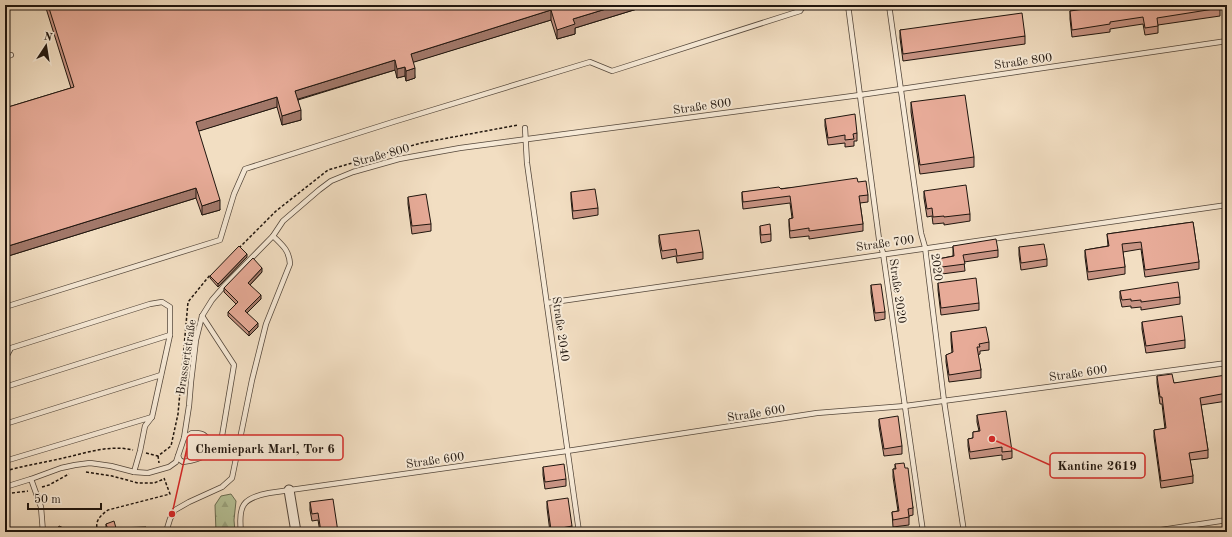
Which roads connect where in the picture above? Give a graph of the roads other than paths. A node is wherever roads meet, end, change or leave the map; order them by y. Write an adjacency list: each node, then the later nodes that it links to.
1 (804, 5): 17 (lane)
2 (848, 5): 8 (lane, Straße 2020)
3 (889, 5): 7 (lane, 2020)
4 (1227, 41): 7 (lane, Straße 800)
5 (11, 55): 6 (lane)
6 (5, 57)
7 (901, 89): 8 (lane, Straße 800); 13 (lane, 2020)
8 (860, 95): 10 (lane, Straße 800); 14 (lane, Straße 2020)
9 (525, 128): 10 (lane, Straße 2040)
10 (526, 139): 12 (lane, Straße 800); 16 (lane, Straße 2040)
11 (1227, 205): 13 (lane, Straße 700)
12 (272, 236): 15 (lane, Straße 800); 41 (lane)
13 (925, 247): 14 (lane, Straße 700); 24 (lane, 2020)
14 (883, 253): 16 (lane, Straße 700); 25 (lane, Straße 2020)
15 (225, 285): 18 (lane, Brassertstraße)
16 (547, 303): 29 (lane, Straße 2040)
17 (5, 306)
18 (202, 316): 28 (lane, Brassertstraße); 30 (lane)
19 (170, 335): 20 (lane); 22 (lane); 23 (lane)
20 (5, 359)
21 (1227, 363): 24 (lane, Straße 600)
22 (161, 375): 26 (lane); 27 (lane)
23 (5, 387)
24 (944, 401): 25 (lane, Straße 600); 46 (lane, 2020)
25 (905, 406): 29 (lane, Straße 600); 45 (lane, Straße 2020)
26 (152, 417): 32 (lane); 35 (lane)
27 (5, 424)
28 (184, 438): 30 (lane); 31 (lane)
29 (567, 451): 38 (lane, Straße 600); 44 (lane, Straße 2040)
30 (206, 454): 33 (lane)
31 (178, 456): 33 (lane); 34 (lane)
32 (5, 461)
33 (189, 461): 34 (lane)
34 (169, 467): 35 (lane)
35 (134, 472): 36 (lane)
36 (31, 479): 37 (lane); 40 (lane)
37 (5, 487)
38 (289, 490): 42 (lane, Straße 600); 43 (street)
39 (1227, 520): 47 (lane)
40 (43, 532)
41 (166, 532)
42 (241, 532)
43 (296, 532)
44 (579, 532)
45 (923, 532)
46 (964, 532)
47 (1148, 532)

